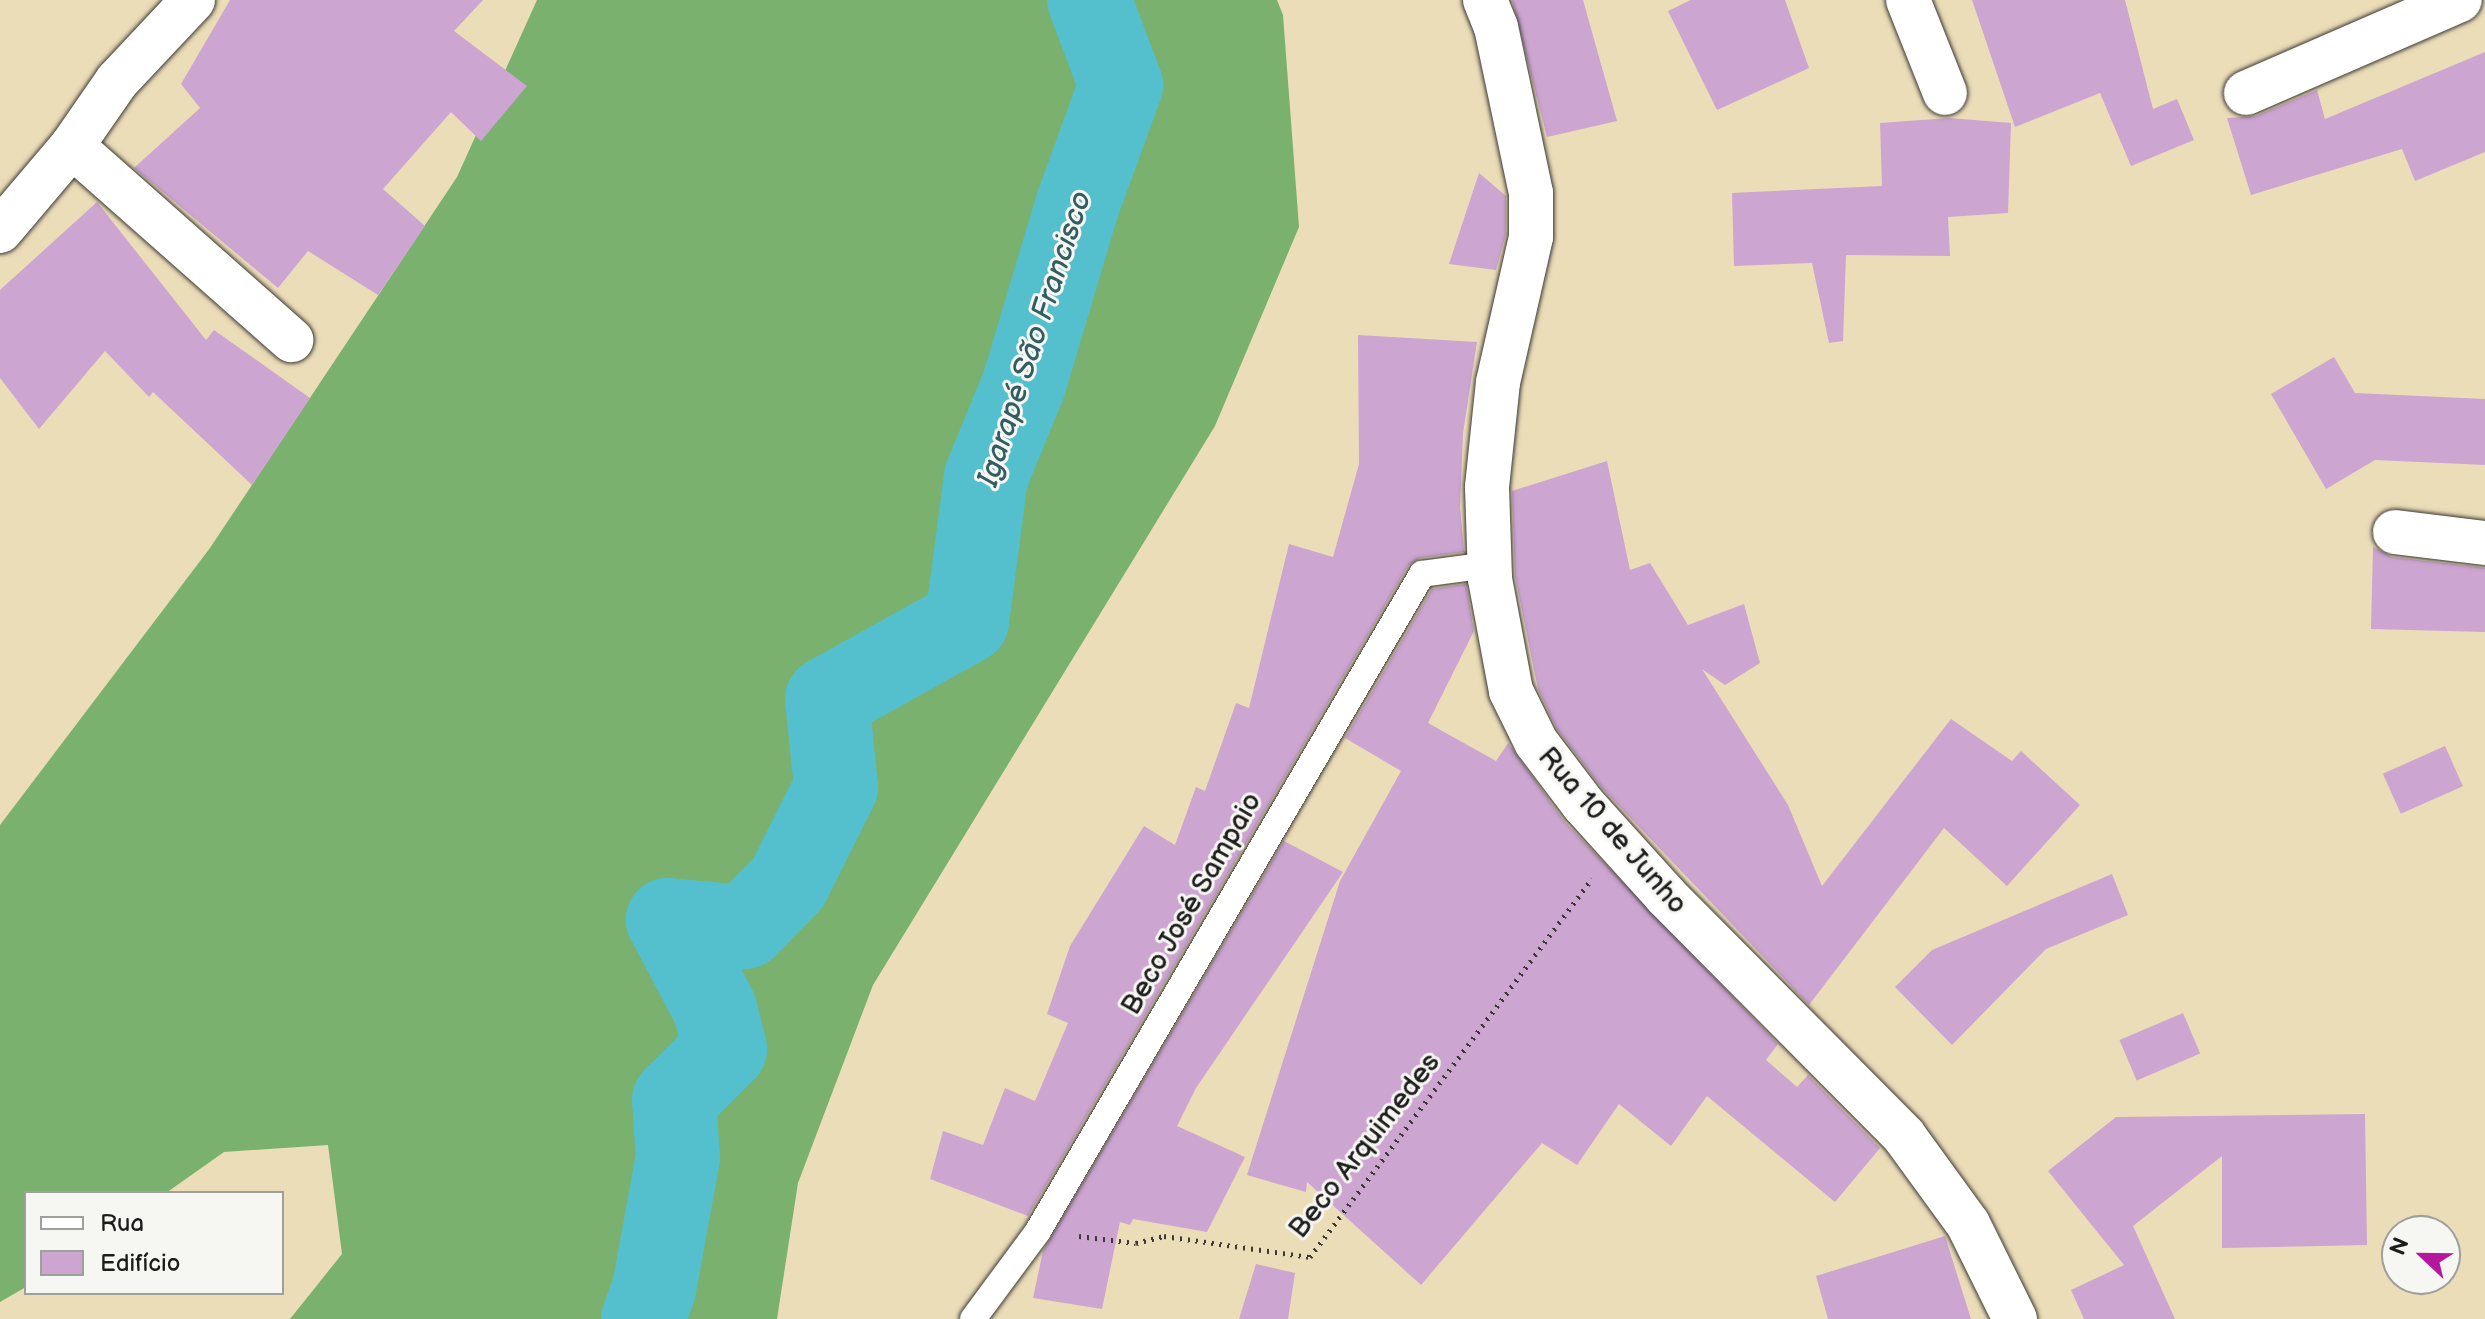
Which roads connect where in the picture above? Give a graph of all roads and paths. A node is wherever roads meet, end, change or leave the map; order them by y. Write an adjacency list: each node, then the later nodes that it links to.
1 (193, 0): 7 (street)
2 (1485, 0): 12 (street, Rua 10 de Junho)
3 (1908, 0): 5 (street)
4 (2460, 0): 6 (street)
5 (1945, 93)
6 (2246, 93)
7 (72, 146): 8 (street); 9 (street)
8 (0, 231)
9 (291, 340)
10 (2395, 532): 11 (street)
11 (2485, 543)
12 (1489, 565): 13 (street, Rua 10 de Junho); 14 (lane, Beco José Sampaio)
13 (1621, 846): 14 (path, Beco Arquimedes); 16 (street, Rua 10 de Junho)
14 (1038, 1231): 15 (lane, Beco José Sampaio)
15 (973, 1319)
16 (2015, 1319)

